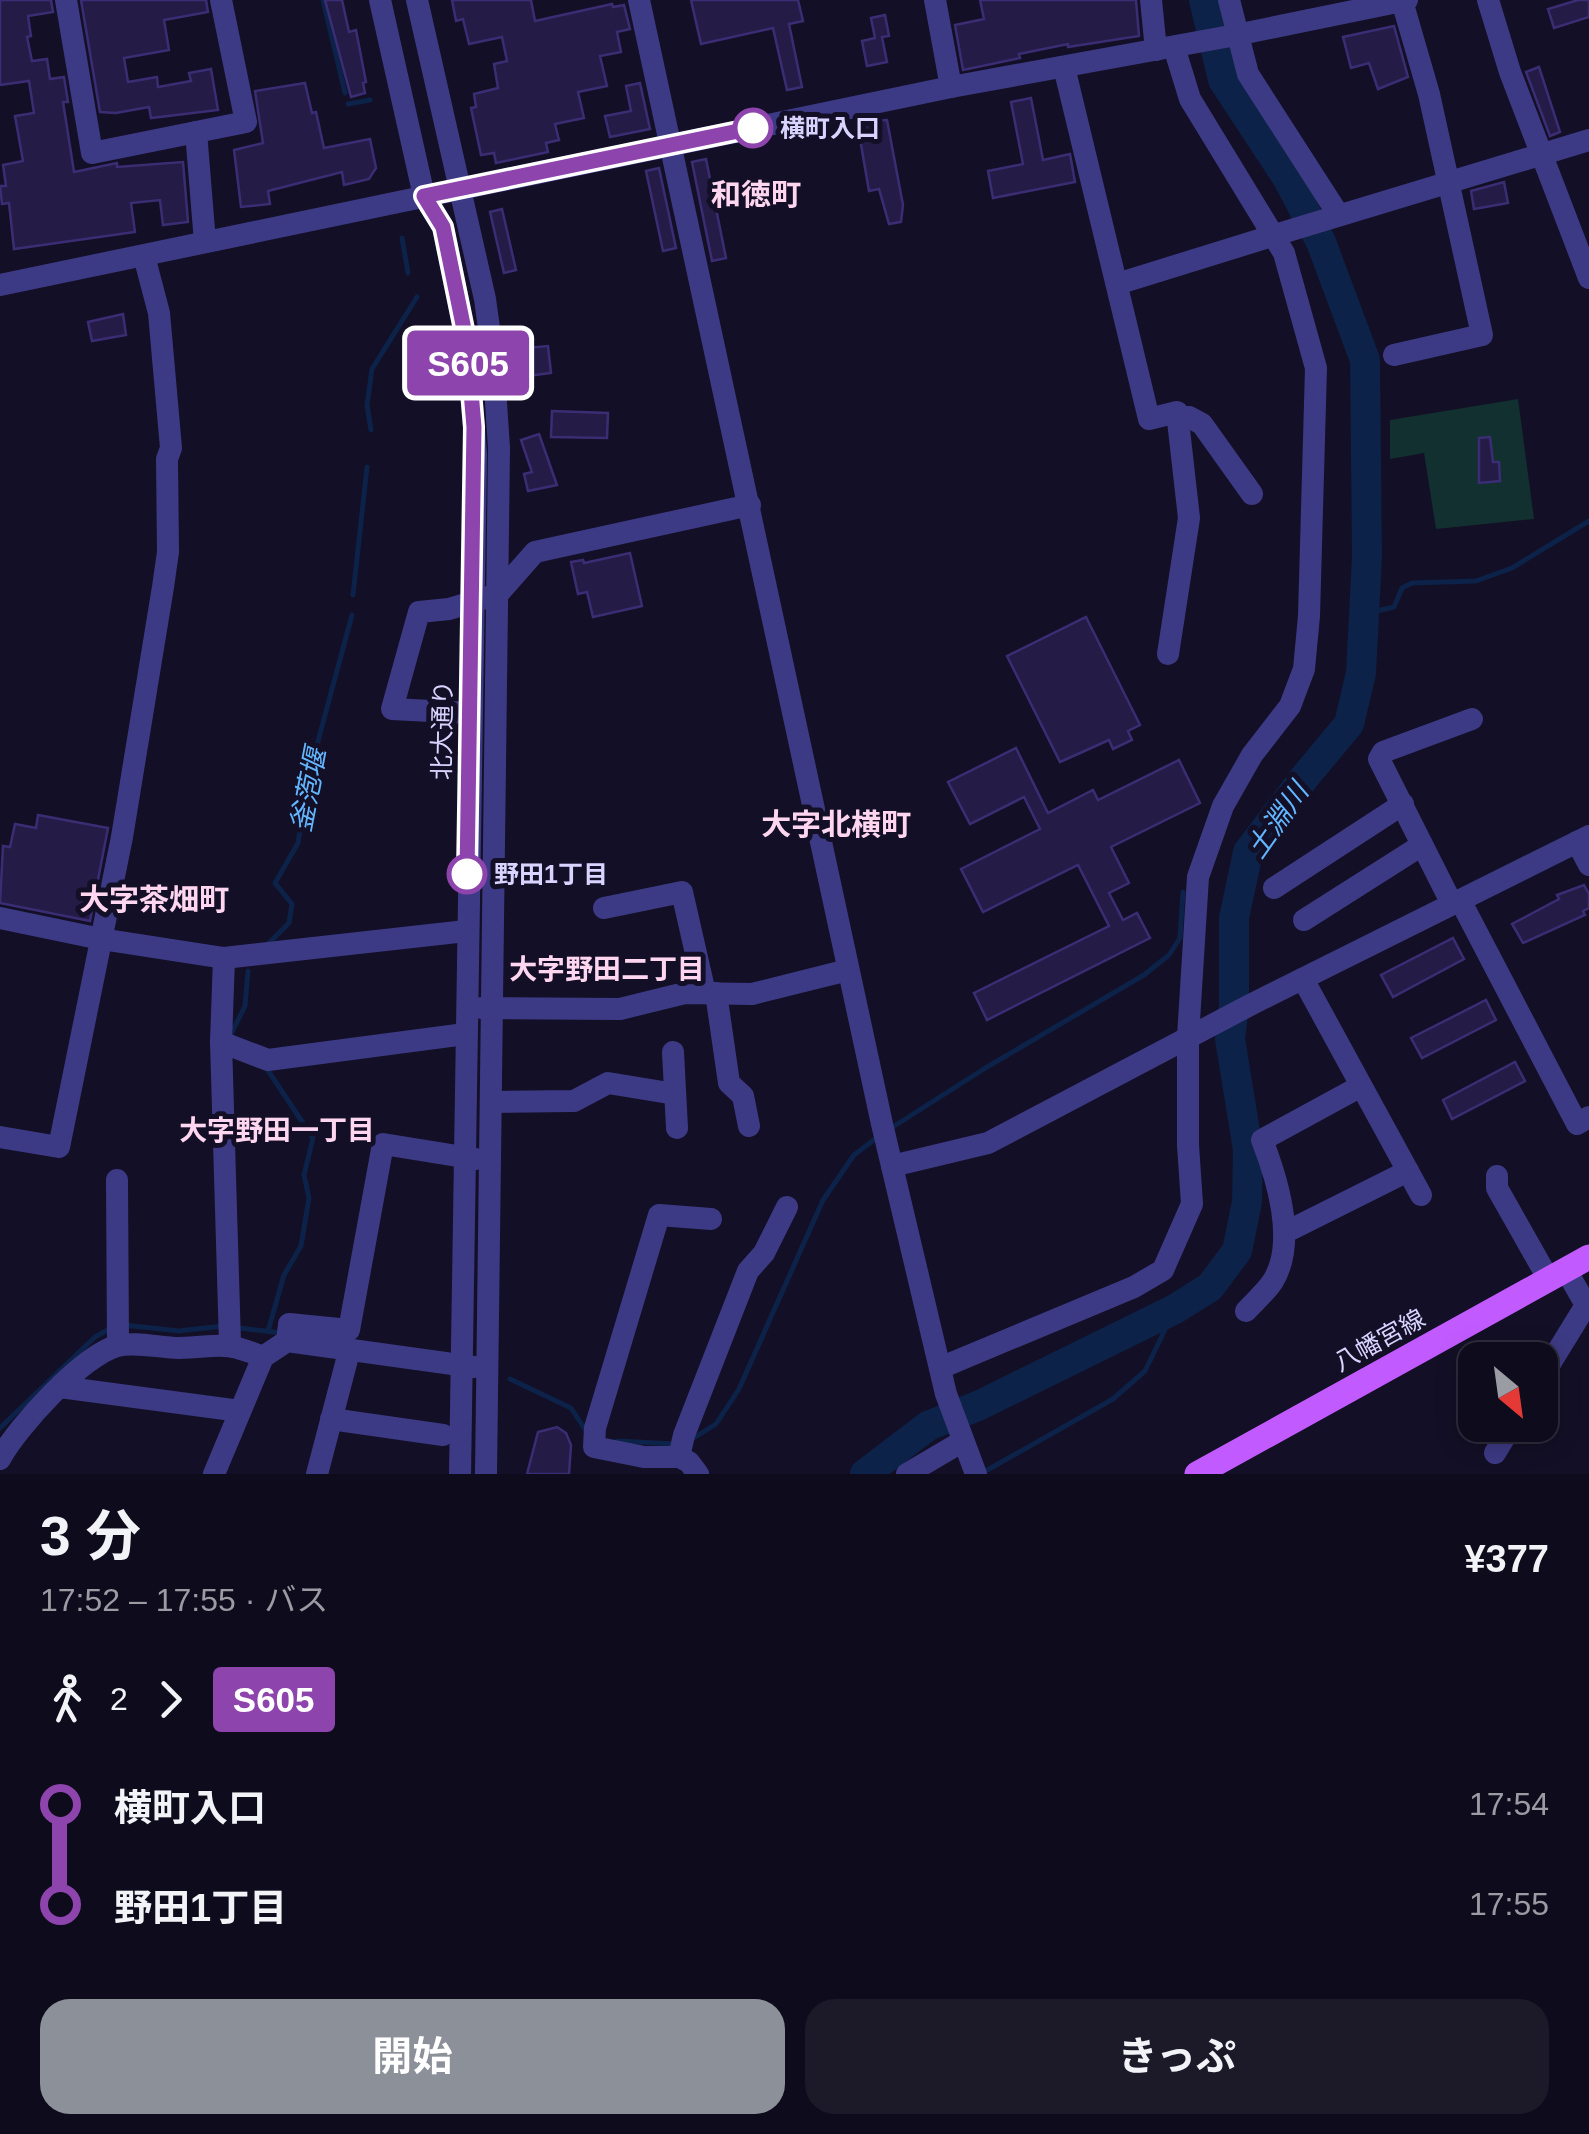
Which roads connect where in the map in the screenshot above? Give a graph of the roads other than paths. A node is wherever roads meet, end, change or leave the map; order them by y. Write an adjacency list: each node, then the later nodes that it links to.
1 (66, 0): 16 (street)
2 (220, 0): 16 (street)
3 (380, 0): 22 (street, 北大通り)
4 (417, 0): 21 (street)
5 (639, 0): 18 (street)
6 (935, 0): 15 (street)
7 (1152, 0): 13 (street)
8 (1229, 0): 12 (street)
9 (1404, 0): 11 (street); 20 (street)
10 (1488, 0): 19 (street)
11 (1370, 4): 12 (street)
12 (1237, 35): 13 (street); 23 (street)
13 (1175, 47): 14 (street); 24 (street)
14 (1064, 68): 15 (street); 28 (street)
15 (951, 87): 18 (street)
16 (196, 132): 25 (street)
17 (1589, 140): 19 (street)
18 (672, 145): 21 (street); 33 (street)
19 (1543, 154): 20 (street); 27 (street)
20 (1450, 181): 23 (street); 30 (street)
21 (459, 190): 22 (street); 34 (street)
22 (424, 196): 25 (street); 35 (street, 北大通り)
23 (1335, 215): 24 (street)
24 (1281, 235): 28 (street); 56 (street)
25 (206, 242): 26 (street)
26 (144, 256): 29 (street); 49 (street)
27 (1589, 278)
28 (1117, 284): 31 (street)
29 (0, 285)
30 (1394, 356)
31 (1178, 418): 32 (street); 36 (street)
32 (1252, 494)
33 (750, 504): 34 (street); 51 (street)
34 (498, 594): 35 (street); 55 (street)
35 (472, 603): 37 (street, 北大通り); 37 (street)
36 (1168, 654)
37 (470, 713): 48 (street, 北大通り)
38 (1472, 719): 39 (street)
39 (1403, 804): 41 (street); 43 (street)
40 (1583, 839): 42 (street); 44 (street)
41 (1422, 845): 44 (street); 47 (street)
42 (1589, 865)
43 (1274, 888)
44 (1456, 902): 52 (street); 63 (street)
45 (604, 908): 53 (street)
46 (0, 918): 49 (street)
47 (1304, 920)
48 (466, 932): 50 (street); 54 (street, 北大通り)
49 (102, 939): 50 (street); 66 (street)
50 (224, 958): 58 (street)
51 (848, 970): 53 (street); 69 (street)
52 (1303, 979): 56 (street); 60 (street)
53 (710, 993): 55 (street); 64 (street)
54 (467, 1007): 55 (street); 57 (street, 北大通り)
55 (494, 1008): 62 (street)
56 (1199, 1031): 69 (street); 87 (street)
57 (465, 1034): 58 (street); 67 (street, 北大通り)
58 (222, 1042): 79 (street)
59 (673, 1052): 61 (street)
60 (1361, 1086): 70 (street); 76 (street)
61 (675, 1094): 62 (street); 65 (street)
62 (491, 1102): 68 (street)
63 (1583, 1121)
64 (749, 1126)
65 (677, 1128)
66 (0, 1137)
67 (463, 1158): 68 (street); 80 (street); 85 (street, 北大通り)
68 (489, 1161): 86 (street)
69 (892, 1166): 87 (street)
70 (1408, 1171): 73 (street); 76 (street)
71 (1497, 1176): 77 (street)
72 (117, 1180): 81 (street)
73 (1421, 1195)
74 (787, 1207): 94 (street)
75 (712, 1219): 94 (street)
76 (1284, 1234): 78 (street)
77 (1568, 1269): 82 (street); 104 (main road, 八幡宮線)
78 (1246, 1311)
79 (230, 1334): 81 (street); 84 (street)
80 (288, 1336): 83 (street); 84 (street)
81 (118, 1345): 88 (street)
82 (1558, 1351)
83 (349, 1352): 85 (street); 90 (street)
84 (262, 1357): 89 (street)
85 (461, 1366): 86 (street); 99 (street, 北大通り)
86 (487, 1368): 100 (street)
87 (940, 1368): 92 (street)
88 (60, 1387): 89 (street); 96 (street)
89 (240, 1411): 97 (street)
90 (330, 1420): 91 (street); 98 (street)
91 (444, 1435)
92 (961, 1438): 102 (street); 103 (street)
93 (1501, 1442): 95 (street)
94 (681, 1446): 101 (street)
95 (1495, 1452)
96 (0, 1459)
97 (214, 1474)
98 (317, 1474)
99 (460, 1474)
100 (486, 1474)
101 (698, 1474)
102 (906, 1474)
103 (976, 1474)
104 (1197, 1474)

